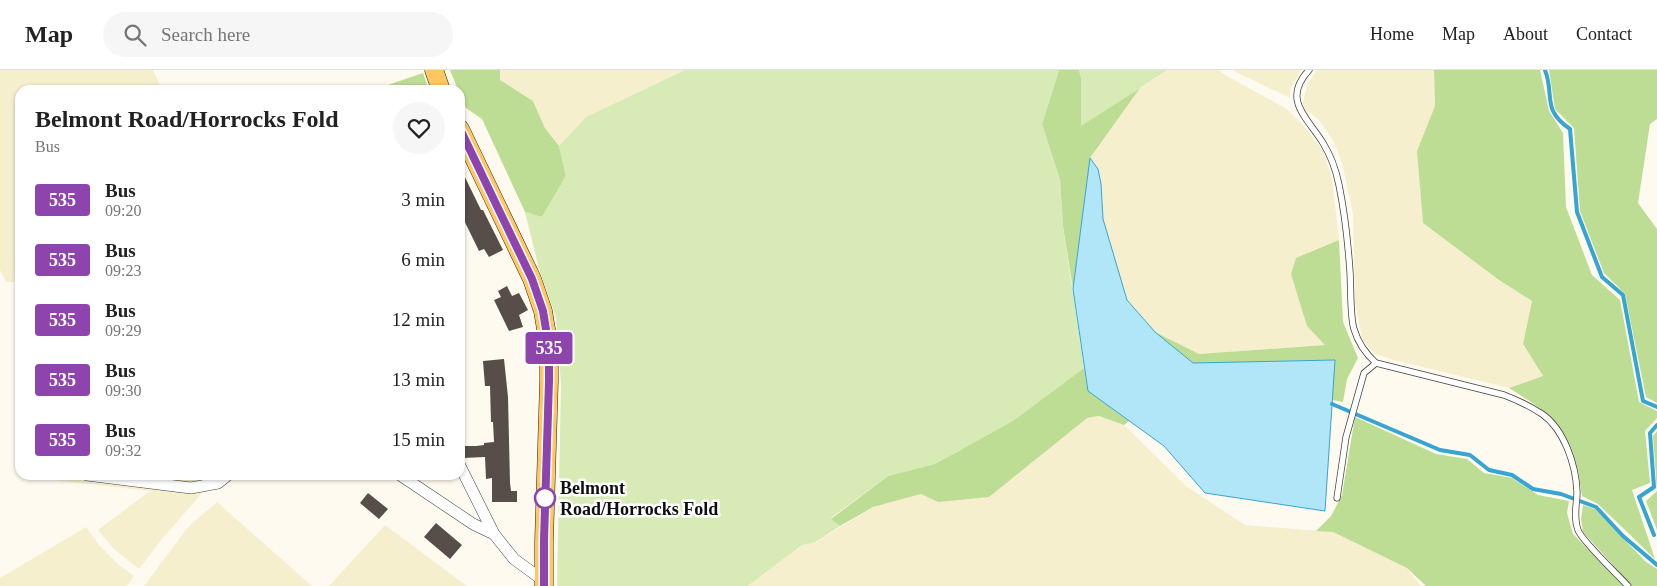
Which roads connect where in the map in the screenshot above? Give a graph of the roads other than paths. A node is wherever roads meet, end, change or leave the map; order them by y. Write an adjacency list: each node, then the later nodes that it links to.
1 (434, 70): 3 (main road)
2 (1309, 70): 5 (lane)
3 (439, 85)
4 (465, 139): 12 (main road)
5 (1376, 364): 10 (lane); 13 (lane)
6 (465, 476): 11 (street)
7 (126, 480): 8 (street)
8 (222, 480)
9 (407, 480): 11 (street)
10 (1337, 498)
11 (494, 534): 12 (street)
12 (544, 583)
13 (1628, 586)

